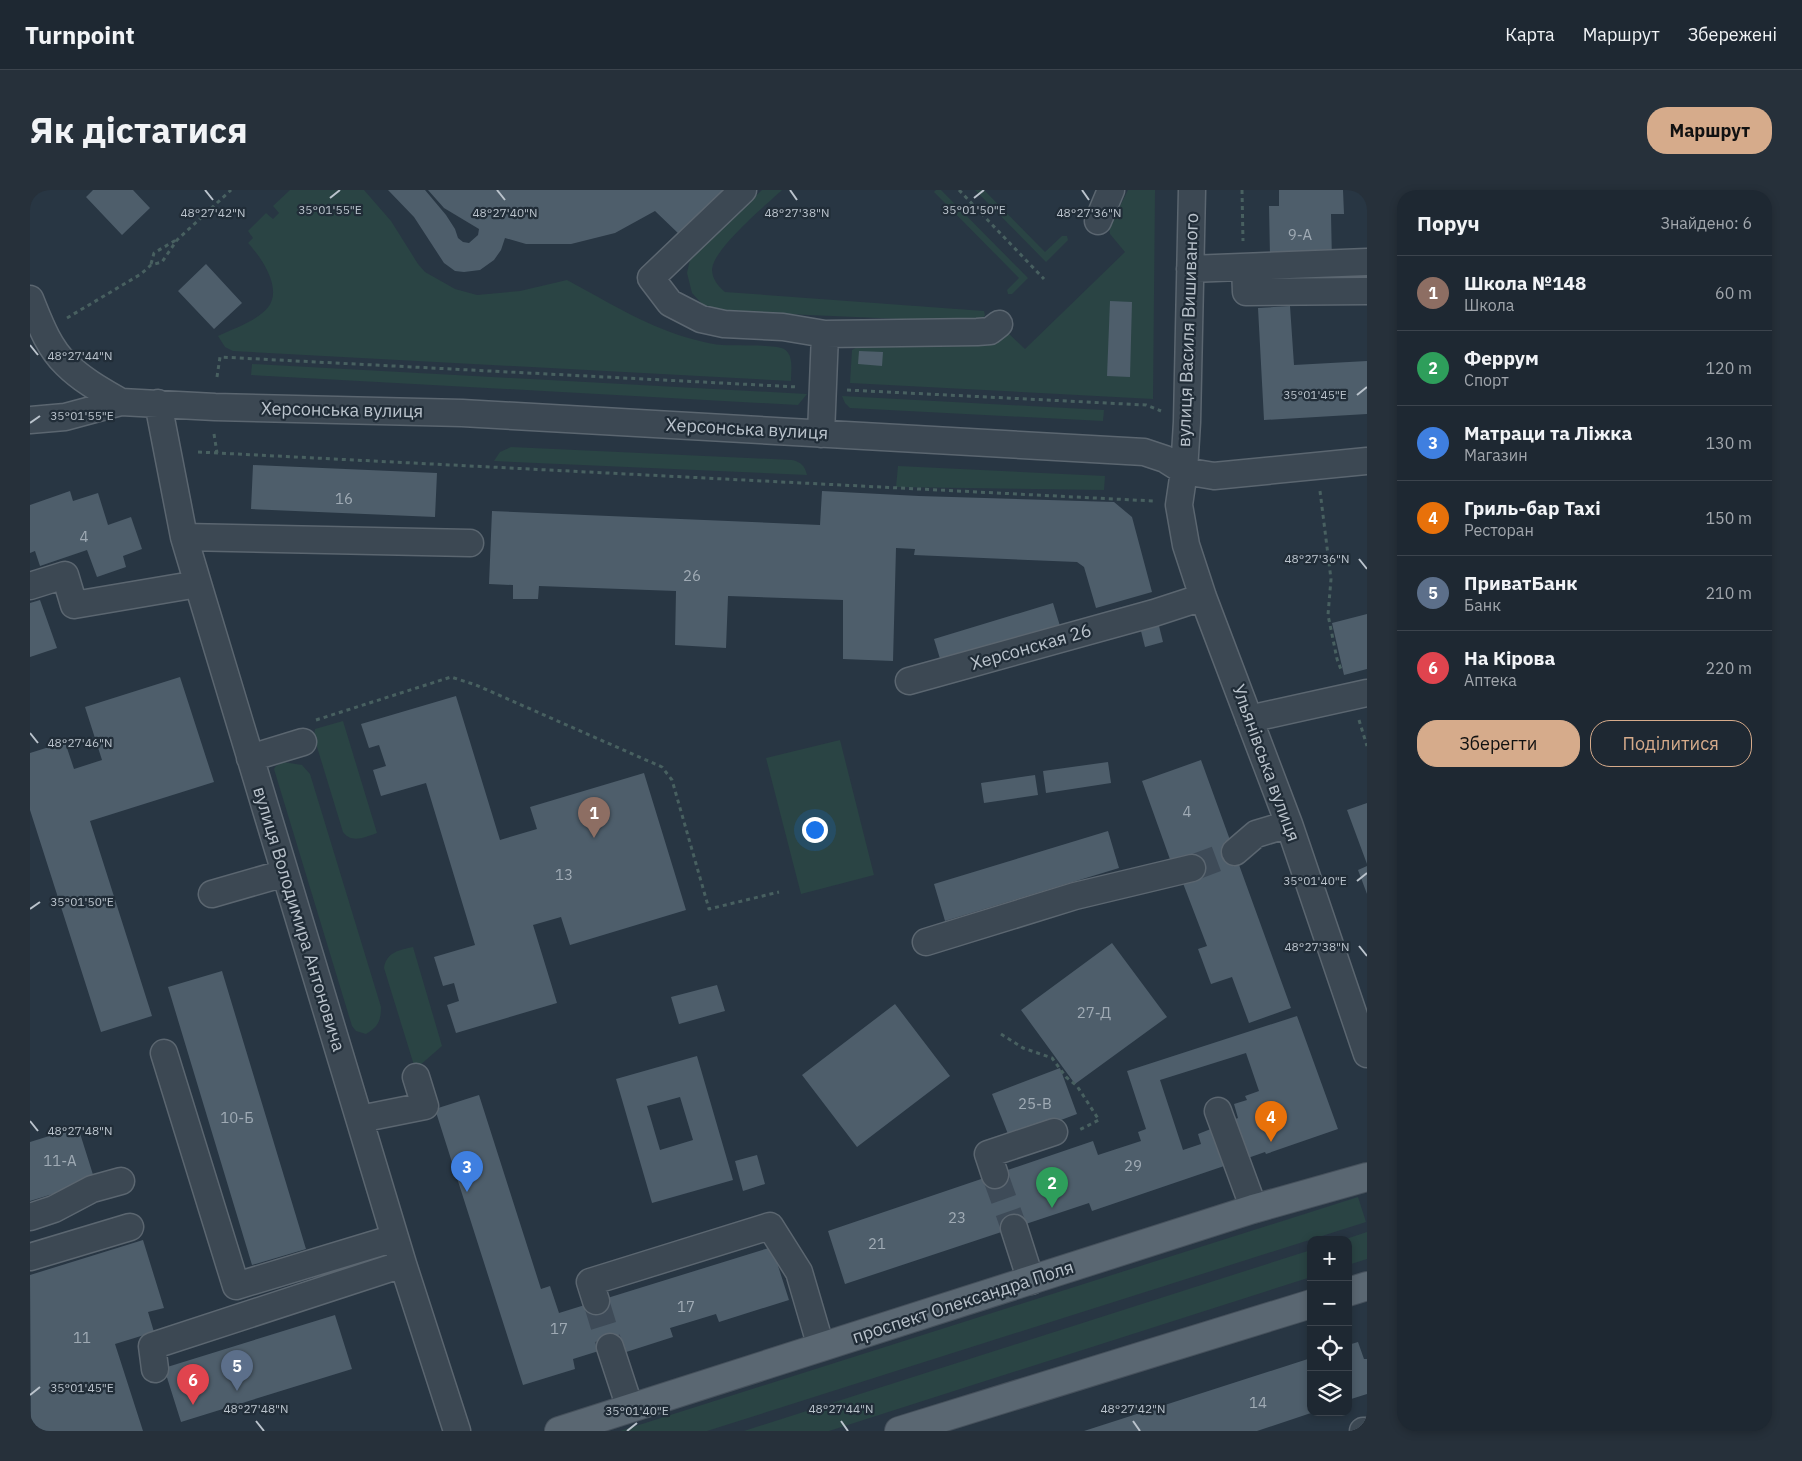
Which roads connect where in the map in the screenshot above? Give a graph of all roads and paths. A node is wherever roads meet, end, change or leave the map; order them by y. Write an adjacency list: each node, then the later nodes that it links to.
1 (231, 190): 9 (path)
2 (743, 190): 19 (street)
3 (959, 190): 14 (path)
4 (1111, 190): 7 (street)
5 (1192, 190): 13 (street, вулиця Василя Вишиваного)
6 (1242, 190): 8 (path)
7 (1098, 221)
8 (1243, 230)
9 (177, 240): 11 (path); 11 (path)
10 (1367, 262): 12 (street)
11 (151, 264): 17 (path)
12 (1245, 267): 13 (street); 15 (street)
13 (1190, 269): 25 (street, вулиця Василя Вишиваного)
14 (1044, 278)
15 (1367, 291)
16 (30, 299): 22 (street)
17 (67, 318)
18 (999, 324): 19 (street)
19 (825, 334): 21 (street)
20 (217, 377): 21 (path)
21 (823, 389): 25 (path); 27 (street)
22 (121, 402): 23 (street, Херсонська вулиця); 24 (street)
23 (158, 403): 27 (street, Херсонська вулиця); 34 (street, вулиця Володимира Антоновича)
24 (30, 420)
25 (1187, 422): 32 (street, вулиця Василя Вишиваного)
26 (214, 434): 29 (path)
27 (821, 434): 32 (street, Херсонська вулиця)
28 (198, 452): 29 (path)
29 (217, 453): 33 (path)
30 (1367, 462): 31 (street, Херсонська вулиця)
31 (1317, 466): 32 (street, Херсонська вулиця); 40 (path)
32 (1184, 471): 33 (street, Ульянівська вулиця)
33 (1179, 504): 38 (street, Ульянівська вулиця)
34 (184, 537): 35 (street); 36 (street, вулиця Володимира Антоновича)
35 (470, 543)
36 (198, 584): 37 (street); 44 (street, вулиця Володимира Антоновича)
37 (30, 586)
38 (1204, 597): 39 (street, Херсонская 26); 41 (street, Ульянівська вулиця)
39 (917, 679)
40 (1359, 695): 41 (street); 43 (path)
41 (1249, 719): 45 (street, Ульянівська вулиця)
42 (309, 731): 44 (street); 49 (path)
43 (1367, 746)
44 (250, 758): 48 (street, вулиця Володимира Антоновича)
45 (1289, 824): 46 (street); 54 (street, Ульянівська вулиця)
46 (1235, 852)
47 (1192, 868): 51 (street)
48 (285, 873): 50 (street); 57 (street, вулиця Володимира Антоновича)
49 (779, 892)
50 (212, 894)
51 (926, 942)
52 (1001, 1034): 58 (path)
53 (164, 1053): 66 (street)
54 (1367, 1054)
55 (416, 1077): 57 (street)
56 (1218, 1111): 62 (street)
57 (360, 1119): 66 (street, вулиця Володимира Антоновича)
58 (1054, 1132): 59 (street)
59 (995, 1175)
60 (1367, 1177): 62 (main road, проспект Олександра Поля)
61 (121, 1182): 63 (street)
62 (1254, 1209): 69 (main road, проспект Олександра Поля)
63 (30, 1217)
64 (130, 1227): 67 (street)
65 (1014, 1228): 69 (street)
66 (395, 1238): 68 (street, вулиця Володимира Антоновича)
67 (30, 1257)
68 (402, 1264): 76 (street); 78 (street, вулиця Володимира Антоновича)
69 (1031, 1281): 74 (main road, проспект Олександра Поля)
70 (1367, 1286): 71 (main road)
71 (1352, 1291)
72 (596, 1302): 74 (street)
73 (1307, 1305): 80 (main road)
74 (821, 1347): 77 (main road, проспект Олександра Поля)
75 (610, 1348): 77 (street)
76 (155, 1369)
77 (630, 1408): 79 (main road, проспект Олександра Поля)
78 (457, 1431)
79 (559, 1431)
80 (899, 1431)
81 (1363, 1431): 82 (street)
82 (1367, 1431)

